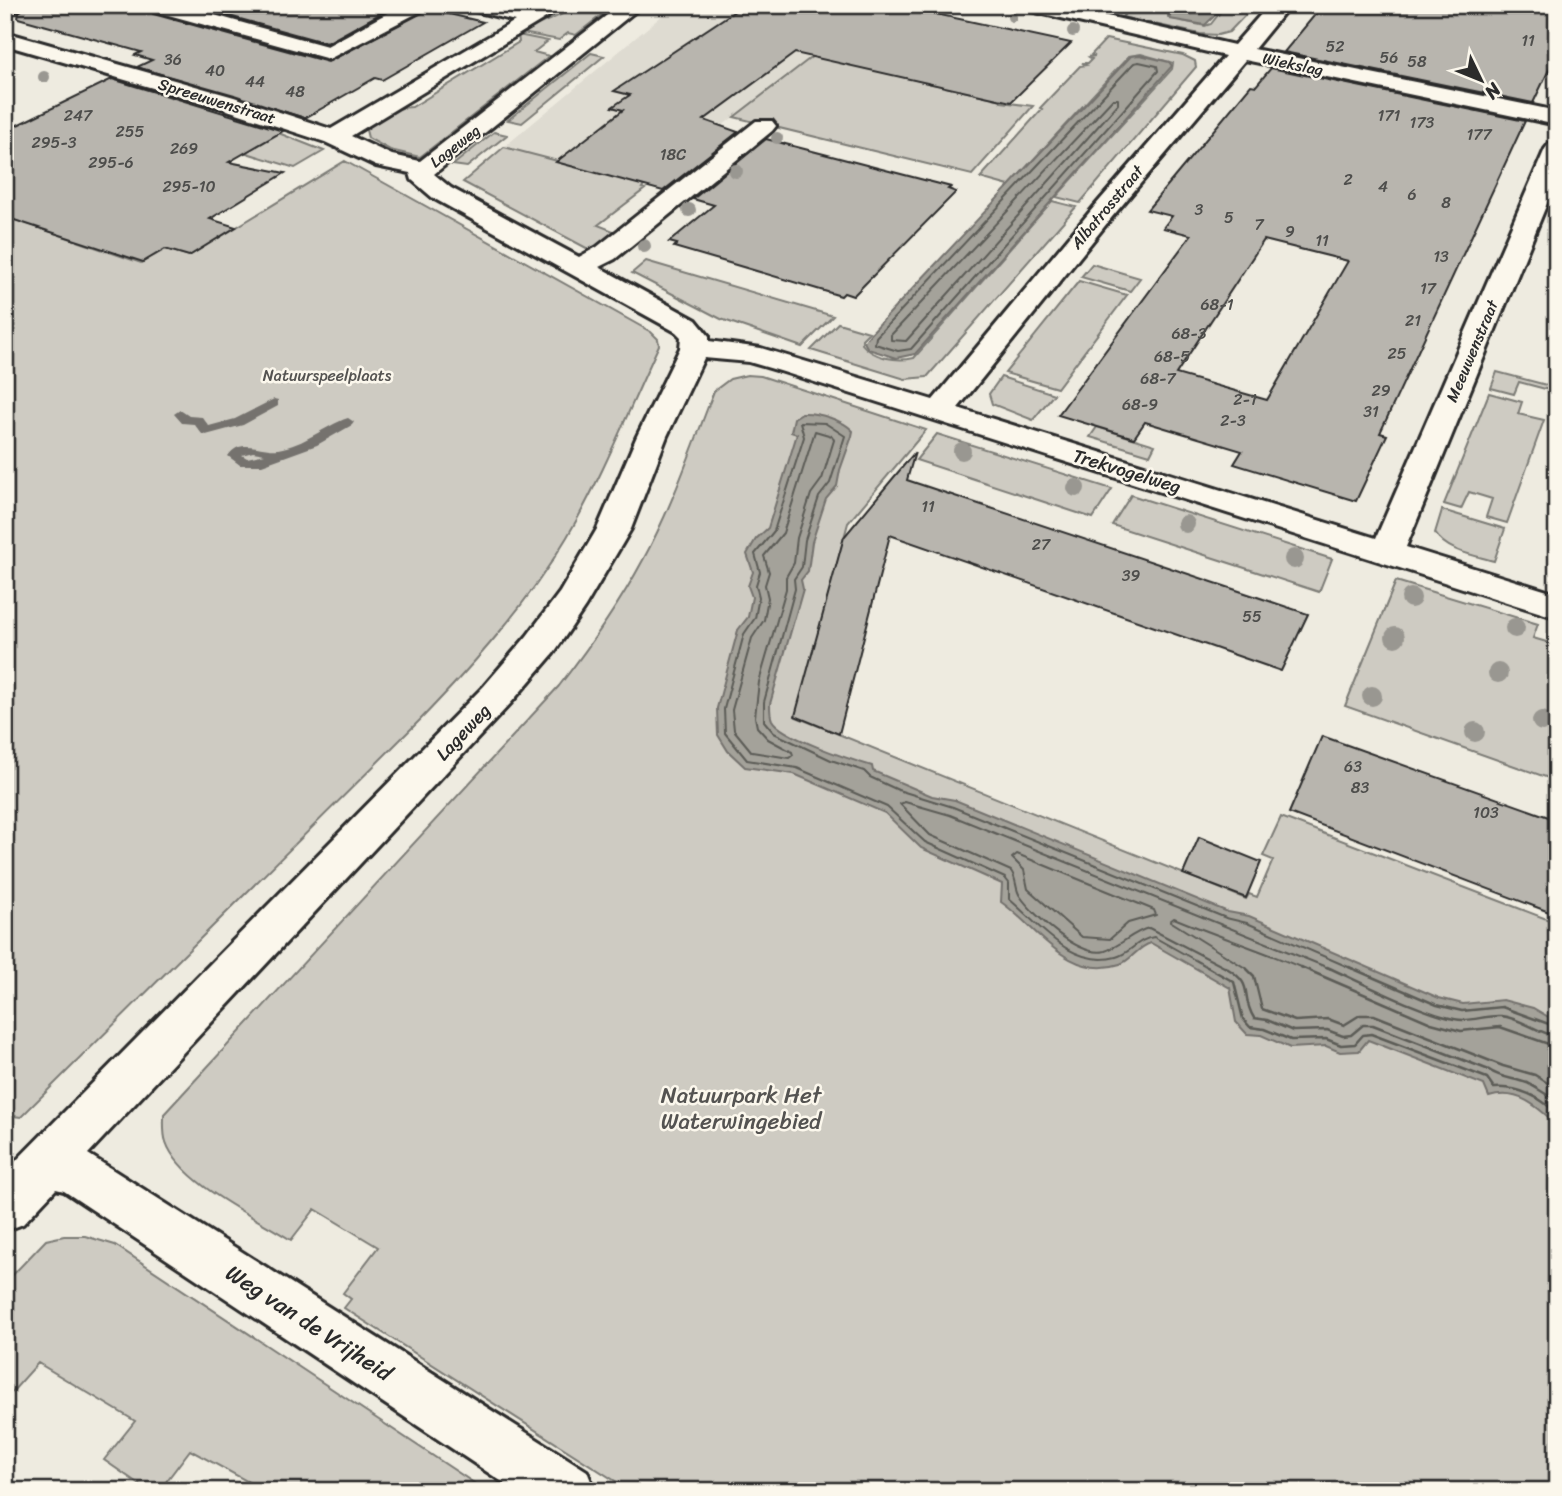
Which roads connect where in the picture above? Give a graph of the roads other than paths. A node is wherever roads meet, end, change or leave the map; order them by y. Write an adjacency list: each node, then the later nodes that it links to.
1 (13, 5): 9 (street)
2 (165, 5): 3 (street)
3 (418, 5)
4 (474, 5): 10 (street)
5 (557, 5): 10 (street)
6 (632, 5): 17 (street, Lageweg)
7 (1031, 5): 12 (street, Wiekslag)
8 (1280, 5): 12 (street, Albatrosstraat)
9 (5, 9)
10 (533, 19): 15 (street)
11 (5, 38): 15 (street, Spreeuwenstraat)
12 (1237, 52): 13 (street, Wiekslag); 20 (street, Albatrosstraat)
13 (1557, 118)
14 (764, 126): 18 (street)
15 (333, 137): 17 (street, Spreeuwenstraat)
16 (1557, 149): 21 (street, Meeuwenstraat)
17 (425, 169): 18 (street, Lageweg)
18 (579, 267): 19 (street, Lageweg)
19 (694, 348): 20 (street, Trekvogelweg); 23 (street, Lageweg)
20 (939, 412): 21 (street, Trekvogelweg)
21 (1387, 552): 22 (street, Trekvogelweg)
22 (1557, 606)
23 (47, 1163): 24 (street, Lageweg); 25 (street, Weg van de Vrijheid)
24 (5, 1207)
25 (567, 1491)

